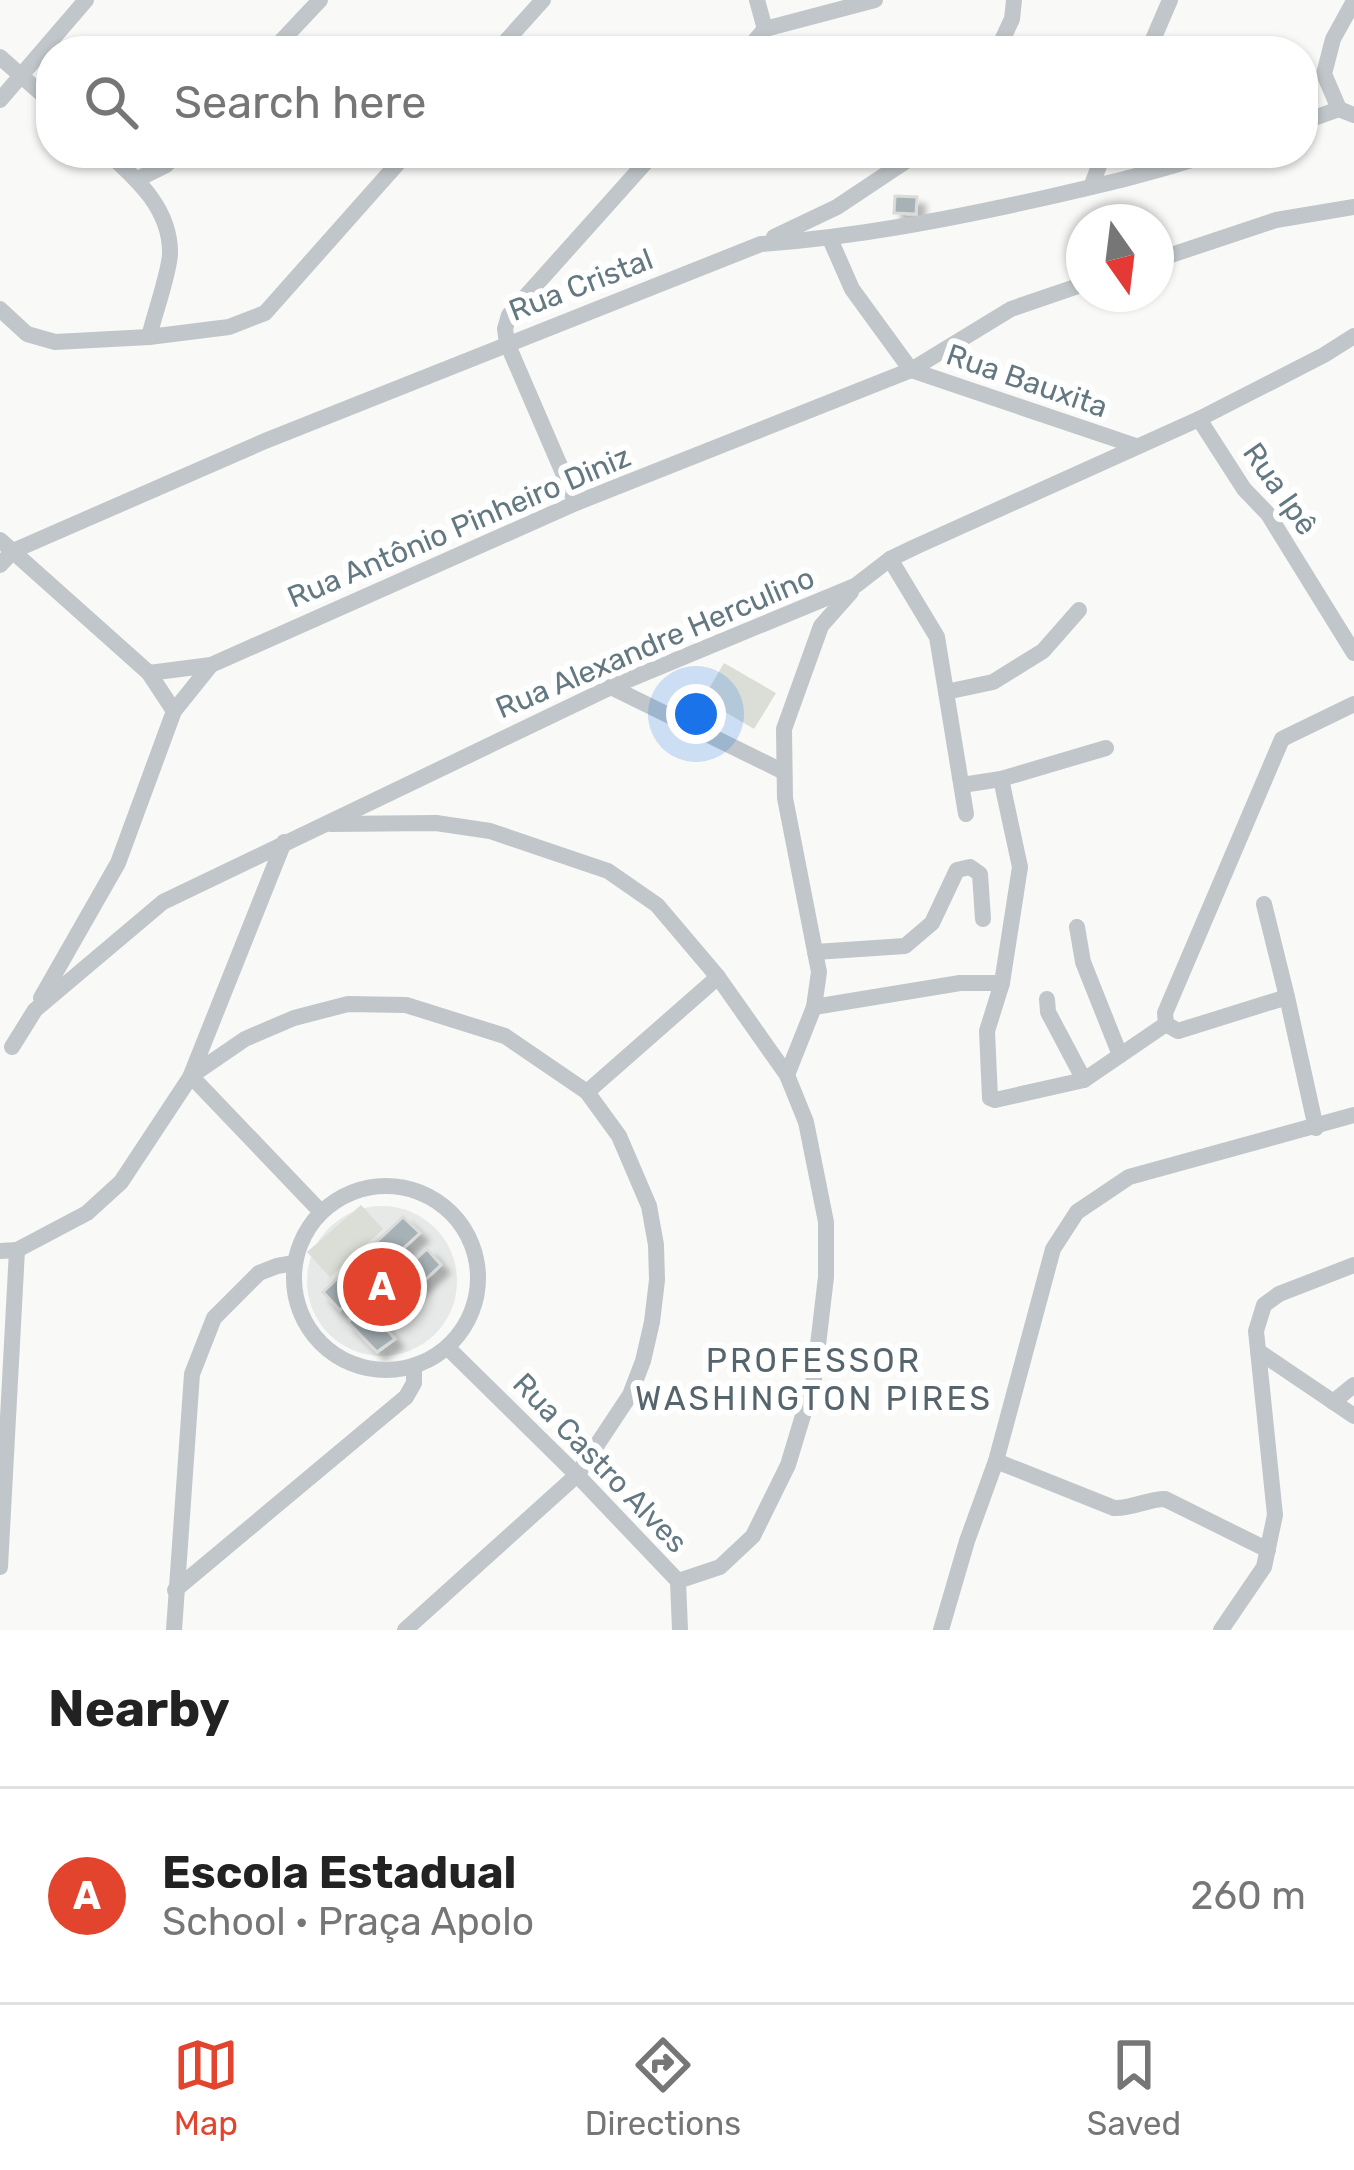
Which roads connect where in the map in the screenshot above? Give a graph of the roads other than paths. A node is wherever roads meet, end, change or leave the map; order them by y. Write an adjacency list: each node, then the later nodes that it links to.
1 (86, 0): 10 (street)
2 (320, 0): 11 (street)
3 (543, 0): 12 (street)
4 (757, 0): 9 (street)
5 (875, 0): 9 (street)
6 (1014, 0): 14 (street)
7 (1170, 0): 15 (street)
8 (1354, 2): 21 (street)
9 (766, 29): 13 (street)
10 (56, 36)
11 (286, 36)
12 (511, 36)
13 (760, 36)
14 (1004, 36)
15 (1154, 36)
16 (0, 57): 18 (street)
17 (36, 59): 18 (street)
18 (22, 76): 19 (street); 20 (street)
19 (36, 89)
20 (0, 100)
21 (1346, 112)
22 (125, 168): 29 (street)
23 (160, 168): 29 (street)
24 (394, 168): 38 (street)
25 (640, 168): 39 (street)
26 (896, 168): 33 (street)
27 (1098, 168): 30 (street)
28 (1171, 168): 30 (street, Rua Cristal)
29 (138, 179): 38 (street)
30 (1090, 187): 32 (street, Rua Cristal)
31 (1354, 207): 34 (street)
32 (830, 239): 33 (street, Rua Cristal); 40 (street, Rua Bauxita)
33 (761, 244): 39 (street, Rua Cristal)
34 (1174, 254)
35 (1066, 290): 40 (street, Rua Antônio Pinheiro Diniz)
36 (0, 308): 38 (street)
37 (1354, 336): 41 (street, Rua Alexandre Herculino)
38 (148, 337)
39 (507, 343): 43 (street); 44 (street, Rua Cristal)
40 (911, 370): 42 (street, Rua Bauxita); 43 (street, Rua Antônio Pinheiro Diniz)
41 (1199, 418): 42 (street, Rua Alexandre Herculino); 48 (street, Rua Ipê)
42 (1136, 446): 45 (street, Rua Alexandre Herculino)
43 (576, 503): 49 (street, Rua Antônio Pinheiro Diniz)
44 (4, 552): 50 (street)
45 (890, 560): 46 (street, Rua Alexandre Herculino); 52 (street)
46 (856, 586): 51 (street, Rua Alexandre Herculino); 56 (street)
47 (1079, 610): 52 (street)
48 (1354, 652)
49 (211, 665): 50 (street); 54 (street, Rua Antônio Pinheiro Diniz)
50 (149, 673): 54 (street)
51 (611, 687): 56 (street); 60 (street, Rua Alexandre Herculino)
52 (946, 692): 58 (street)
53 (1354, 704): 72 (street)
54 (174, 711): 71 (street, Rua Antônio Pinheiro Diniz)
55 (1106, 748): 57 (street)
56 (784, 772): 65 (street)
57 (1001, 779): 58 (street); 67 (street)
58 (962, 785): 59 (street)
59 (966, 814)
60 (322, 824): 61 (street, Rua Alexandre Herculino); 66 (street)
61 (284, 842): 71 (street, Rua Alexandre Herculino); 76 (street)
62 (1264, 904): 68 (street)
63 (983, 919): 65 (street)
64 (1077, 927): 74 (street)
65 (815, 952): 70 (street)
66 (718, 977): 75 (street); 78 (street)
67 (1002, 983): 70 (street); 77 (street)
68 (1287, 997): 72 (street); 80 (street)
69 (1047, 999): 77 (street)
70 (814, 1007): 75 (street)
71 (34, 1010): 73 (street, Rua Alexandre Herculino)
72 (1166, 1024): 74 (street)
73 (12, 1047)
74 (1120, 1055): 77 (street)
75 (787, 1075): 95 (street)
76 (191, 1076): 78 (street); 81 (street); 82 (street)
77 (1084, 1080)
78 (587, 1093): 92 (street)
79 (1354, 1115): 80 (street)
80 (1316, 1128): 91 (street)
81 (321, 1212): 83 (street); 85 (street)
82 (8, 1250): 94 (street)
83 (294, 1263): 87 (street); 96 (street)
84 (1354, 1265): 86 (street)
85 (448, 1348): 87 (street); 92 (street, Rua Castro Alves)
86 (1258, 1351): 89 (street); 93 (street)
87 (414, 1367): 96 (street)
88 (1354, 1385): 89 (street)
89 (1334, 1402): 90 (street)
90 (1354, 1416)
91 (996, 1461): 93 (street); 100 (street)
92 (577, 1475): 95 (street, Rua Castro Alves); 98 (street)
93 (1268, 1550): 101 (street)
94 (0, 1567)
95 (678, 1581): 99 (street, Rua Castro Alves)
96 (175, 1590): 97 (street)
97 (174, 1630)
98 (405, 1630)
99 (680, 1630)
100 (940, 1630)
101 (1221, 1630)

